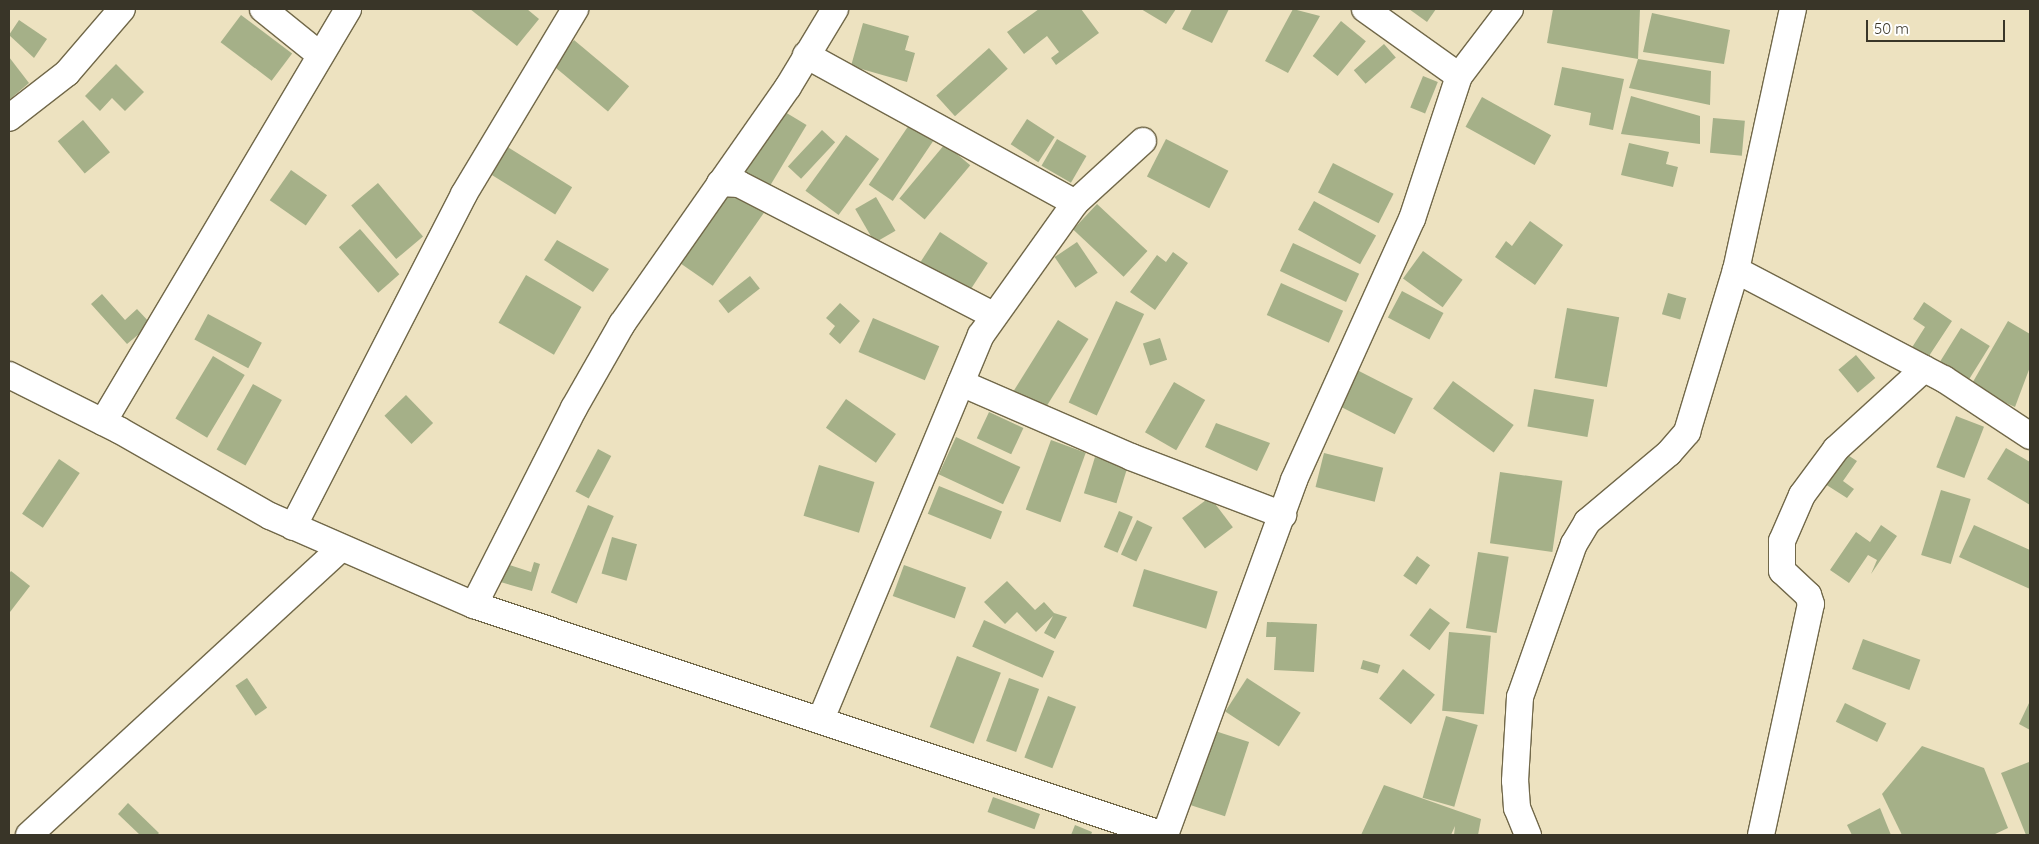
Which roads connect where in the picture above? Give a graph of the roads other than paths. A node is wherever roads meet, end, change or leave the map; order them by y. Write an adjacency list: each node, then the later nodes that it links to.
1 (122, 9): 12 (street)
2 (263, 9): 9 (street)
3 (348, 9): 9 (street)
4 (575, 9): 24 (street)
5 (835, 9): 10 (street)
6 (1365, 9): 11 (street)
7 (1510, 9): 11 (street)
8 (1794, 9): 16 (street)
9 (320, 55): 21 (street)
10 (806, 55): 14 (street); 15 (street)
11 (1459, 76): 23 (street)
12 (9, 118)
13 (1142, 141): 15 (street)
14 (720, 183): 17 (street); 26 (street)
15 (1075, 203): 17 (street)
16 (1736, 270): 18 (street); 30 (street)
17 (994, 315): 20 (street)
18 (1924, 369): 22 (street); 31 (street)
19 (9, 375): 21 (street)
20 (961, 383): 23 (street); 27 (street)
21 (103, 422): 24 (street)
22 (2030, 436)
23 (1283, 515): 29 (street)
24 (293, 527): 25 (street)
25 (340, 549): 26 (street); 28 (street)
26 (474, 605): 27 (street)
27 (821, 719): 29 (street)
28 (29, 835)
29 (1164, 835)
30 (1528, 835)
31 (1761, 835)

